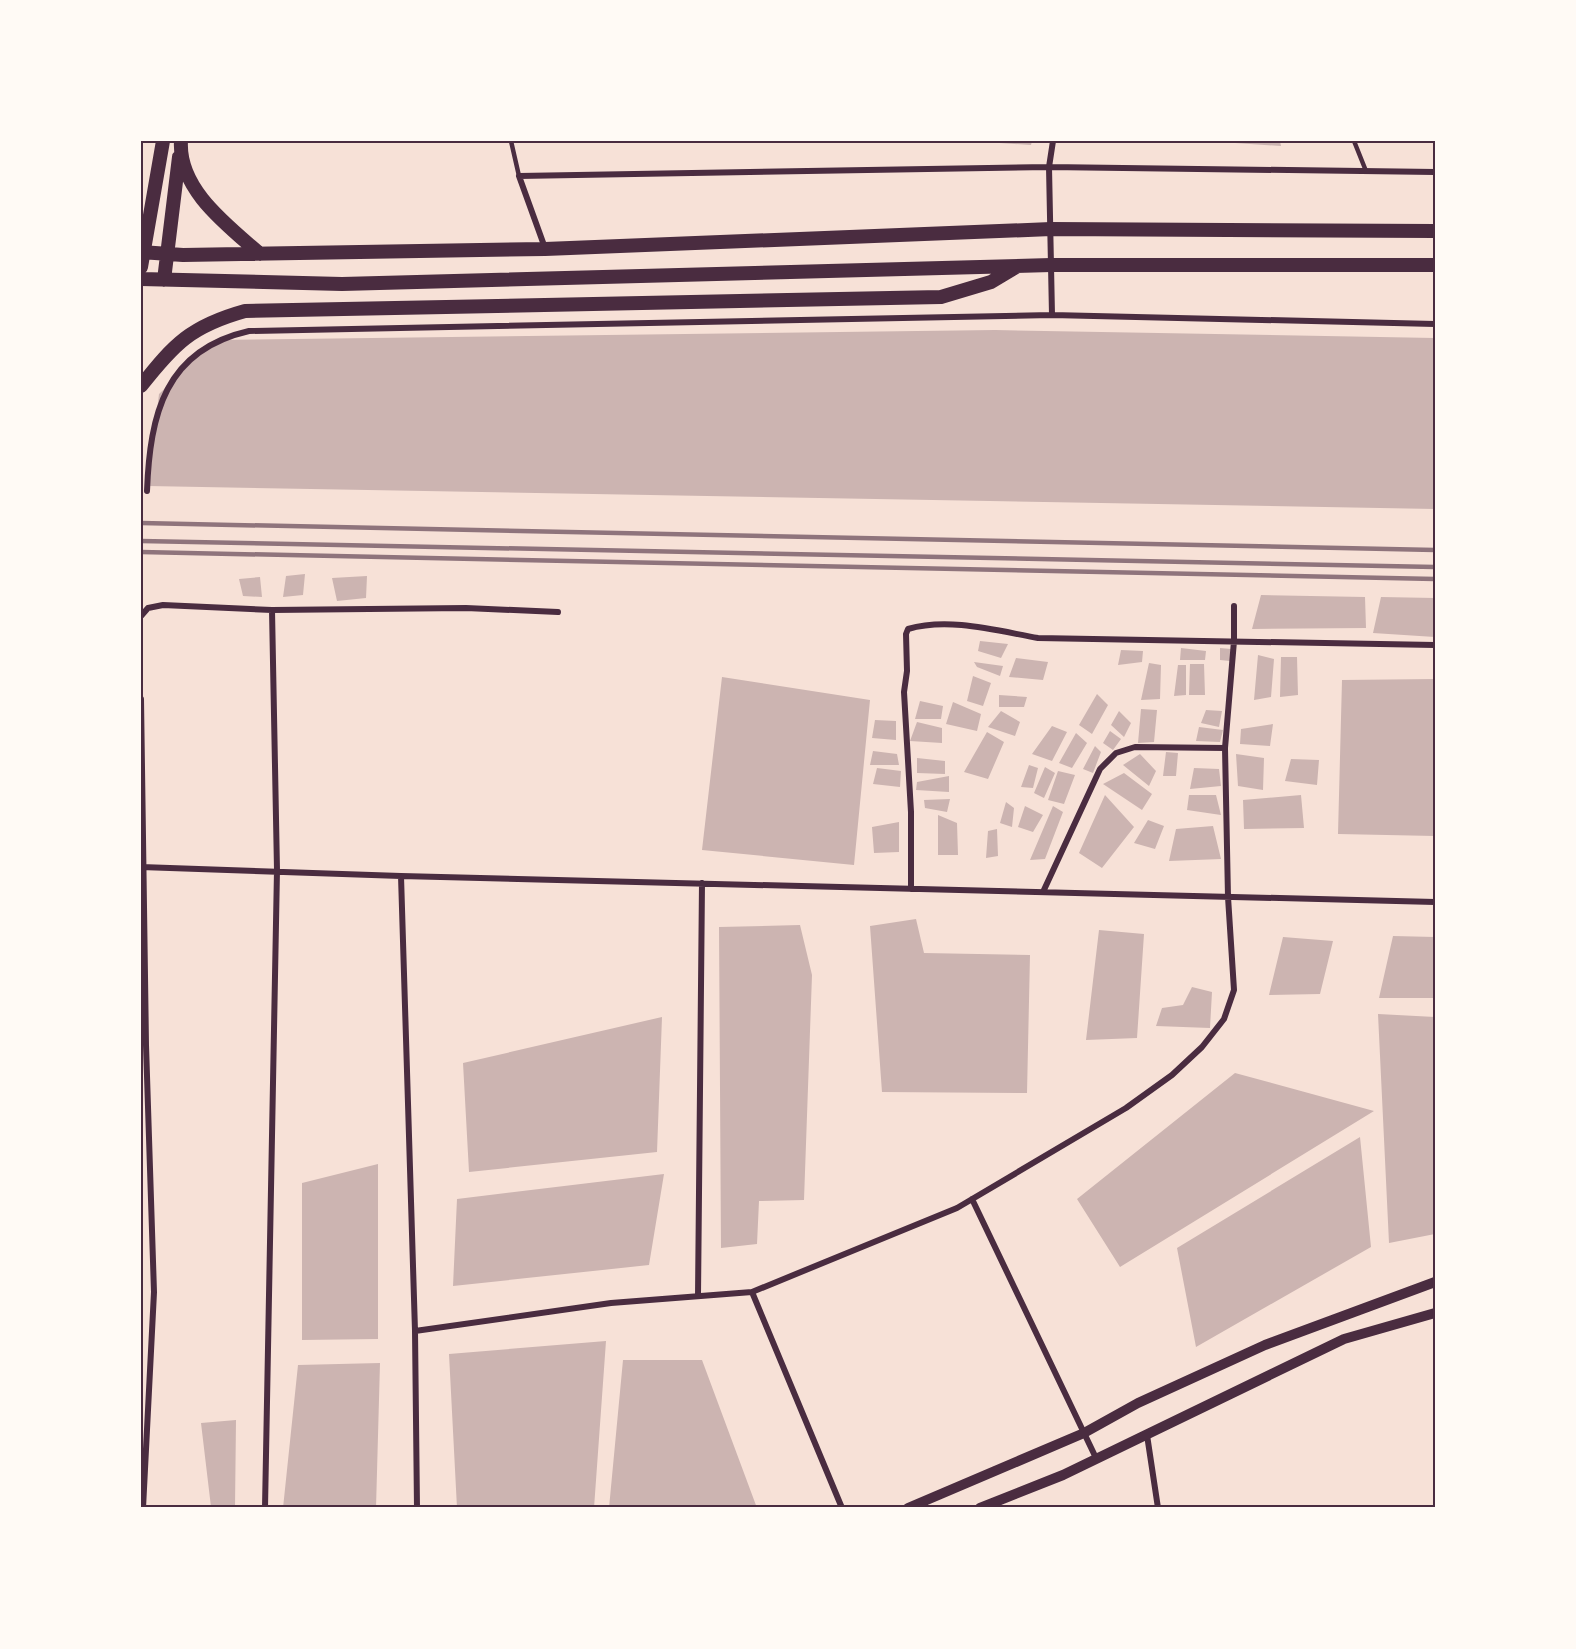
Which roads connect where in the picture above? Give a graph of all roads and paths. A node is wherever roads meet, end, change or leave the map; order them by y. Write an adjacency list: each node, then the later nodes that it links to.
1 (163, 141): 19 (main road)
2 (512, 141): 9 (lane)
3 (1053, 141): 6 (street)
4 (1354, 141): 7 (lane)
5 (180, 147): 14 (main road); 15 (main road)
6 (1049, 166): 7 (street); 9 (street); 10 (street)
7 (1366, 171): 8 (street)
8 (1435, 172)
9 (519, 176): 12 (street)
10 (1051, 229): 11 (main road); 12 (main road); 16 (street)
11 (1435, 231)
12 (546, 249): 15 (main road)
13 (141, 252): 14 (main road)
14 (167, 254): 15 (main road); 21 (main road)
15 (260, 254)
16 (1051, 265): 17 (main road); 18 (main road); 22 (street)
17 (1435, 265)
18 (1018, 266): 21 (main road); 24 (main road)
19 (141, 267)
20 (141, 279): 21 (main road)
21 (164, 280)
22 (1052, 315): 23 (street); 25 (street)
23 (1435, 324)
24 (141, 386)
25 (147, 491)
26 (1234, 606): 30 (street)
27 (272, 610): 28 (street); 29 (street); 35 (street)
28 (558, 612)
29 (141, 616)
30 (1234, 641): 31 (street); 33 (street); 38 (street)
31 (1435, 645)
32 (141, 699): 34 (street)
33 (1225, 748): 39 (street); 40 (street)
34 (142, 867): 35 (street); 42 (street)
35 (277, 870): 36 (street); 53 (street)
36 (401, 876): 37 (street); 48 (street)
37 (702, 883): 38 (street); 46 (street)
38 (911, 889): 39 (street)
39 (1043, 892): 40 (street)
40 (1228, 897): 41 (street); 43 (street)
41 (1435, 902)
42 (143, 1045): 52 (street)
43 (972, 1199): 45 (street); 50 (street)
44 (1435, 1282): 50 (street)
45 (752, 1292): 46 (street); 55 (street)
46 (698, 1296): 48 (street)
47 (1435, 1313): 49 (street)
48 (415, 1331): 54 (street)
49 (1146, 1432): 51 (street); 58 (street)
50 (1084, 1433): 51 (street); 56 (street)
51 (1096, 1458): 57 (street)
52 (143, 1508)
53 (265, 1508)
54 (417, 1508)
55 (842, 1508)
56 (908, 1508)
57 (980, 1508)
58 (1158, 1508)

